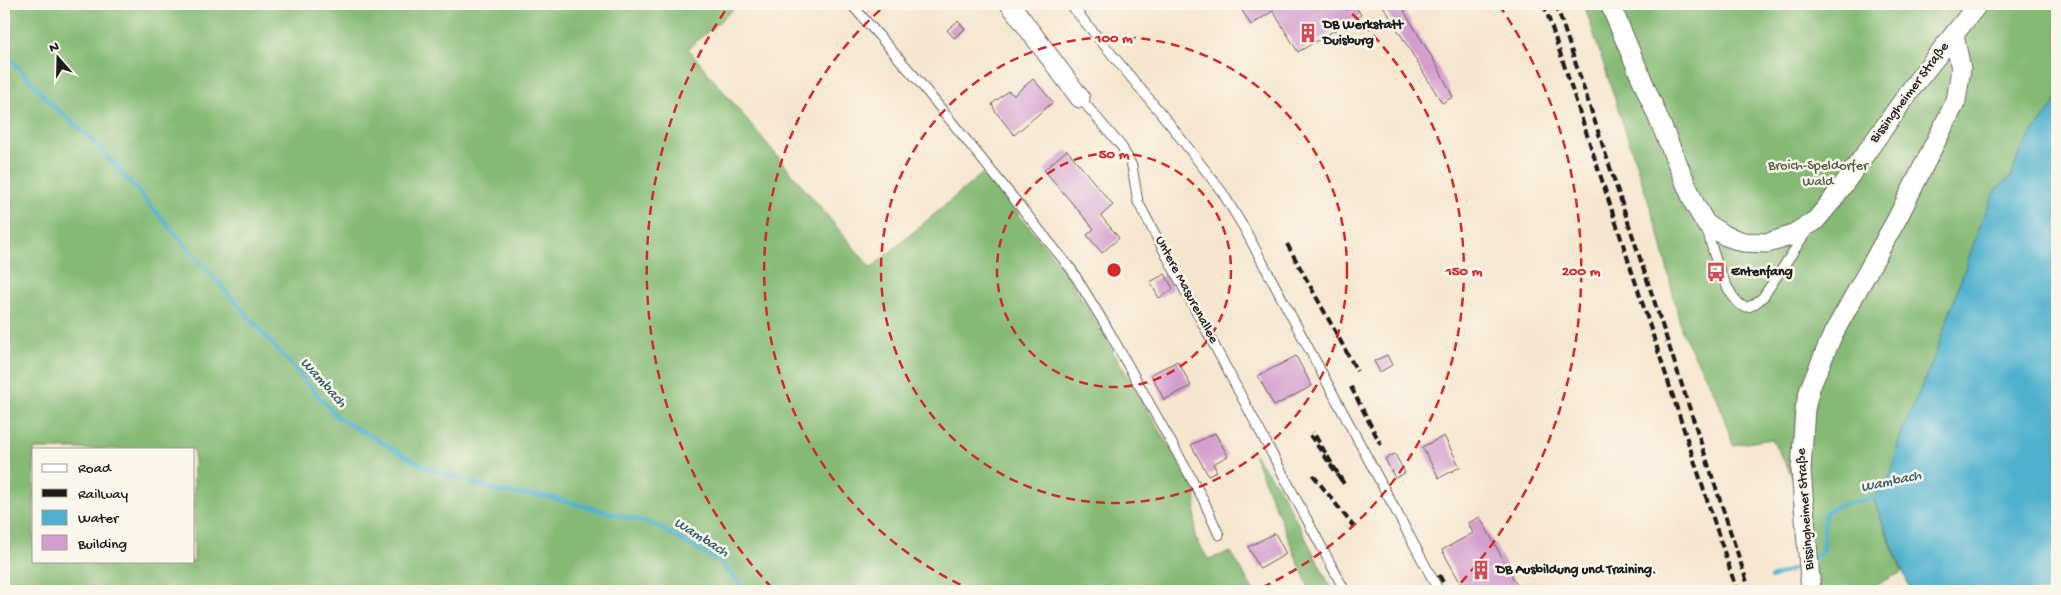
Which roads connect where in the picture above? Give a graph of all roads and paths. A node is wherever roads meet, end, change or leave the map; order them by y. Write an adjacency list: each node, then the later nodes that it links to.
1 (851, 4): 10 (lane)
2 (1010, 4): 7 (street, Untere Masurenallee)
3 (1070, 4): 13 (lane)
4 (1610, 4): 9 (street)
5 (1978, 4): 6 (street)
6 (1954, 35): 8 (street, Bissingheimer Straße); 11 (street, Bissingheimer Straße)
7 (1080, 98): 12 (lane, Untere Masurenallee)
8 (1815, 221): 9 (street, Bissingheimer Straße); 9 (lane)
9 (1706, 224)
10 (1219, 535)
11 (1811, 584)
12 (1345, 591)
13 (1439, 591)

